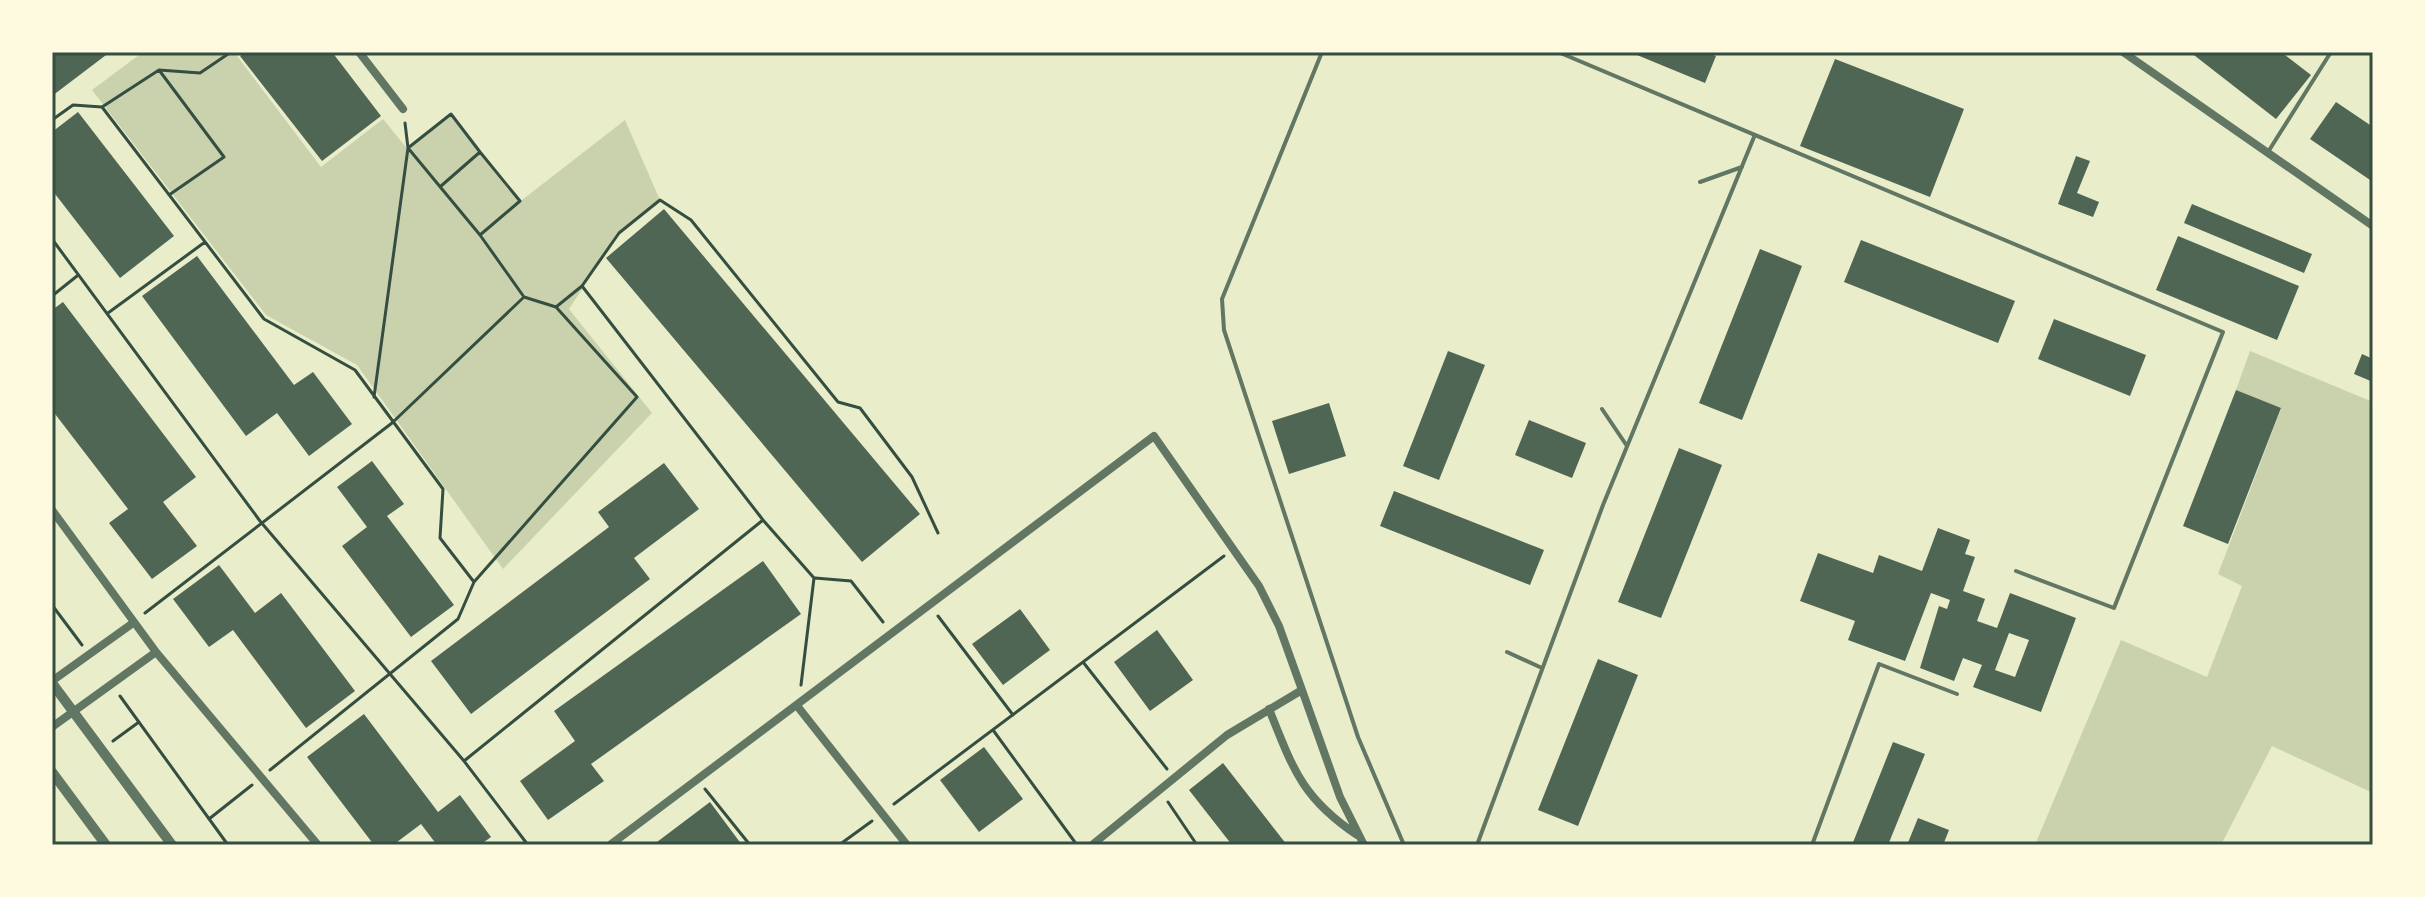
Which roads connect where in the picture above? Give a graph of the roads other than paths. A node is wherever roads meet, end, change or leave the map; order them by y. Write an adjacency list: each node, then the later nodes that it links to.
1 (359, 52): 6 (street)
2 (1322, 52): 36 (lane)
3 (1558, 52): 7 (lane)
4 (2123, 52): 8 (street)
5 (2331, 52): 8 (lane)
6 (403, 109)
7 (1754, 137): 9 (lane); 15 (lane)
8 (2268, 152): 11 (street)
9 (1742, 167): 10 (lane); 13 (lane)
10 (1700, 182)
11 (2373, 226)
12 (1602, 409): 13 (lane)
13 (1627, 446): 19 (lane)
14 (52, 510): 16 (street)
15 (2016, 571)
16 (133, 623): 17 (street); 20 (street)
17 (156, 652): 25 (street); 31 (street)
18 (1507, 652): 19 (lane)
19 (1542, 668): 37 (lane)
20 (52, 682): 25 (street)
21 (1302, 690): 23 (street); 24 (street); 28 (street)
22 (1957, 694): 38 (lane)
23 (798, 707): 32 (street); 33 (street)
24 (1269, 709): 28 (street); 34 (street)
25 (73, 712): 26 (street); 30 (street)
26 (52, 727)
27 (52, 772): 29 (street)
28 (1358, 835): 35 (street)
29 (106, 845)
30 (172, 845)
31 (318, 845)
32 (610, 845)
33 (907, 845)
34 (1092, 845)
35 (1364, 845)
36 (1404, 845)
37 (1477, 845)
38 (1812, 845)

